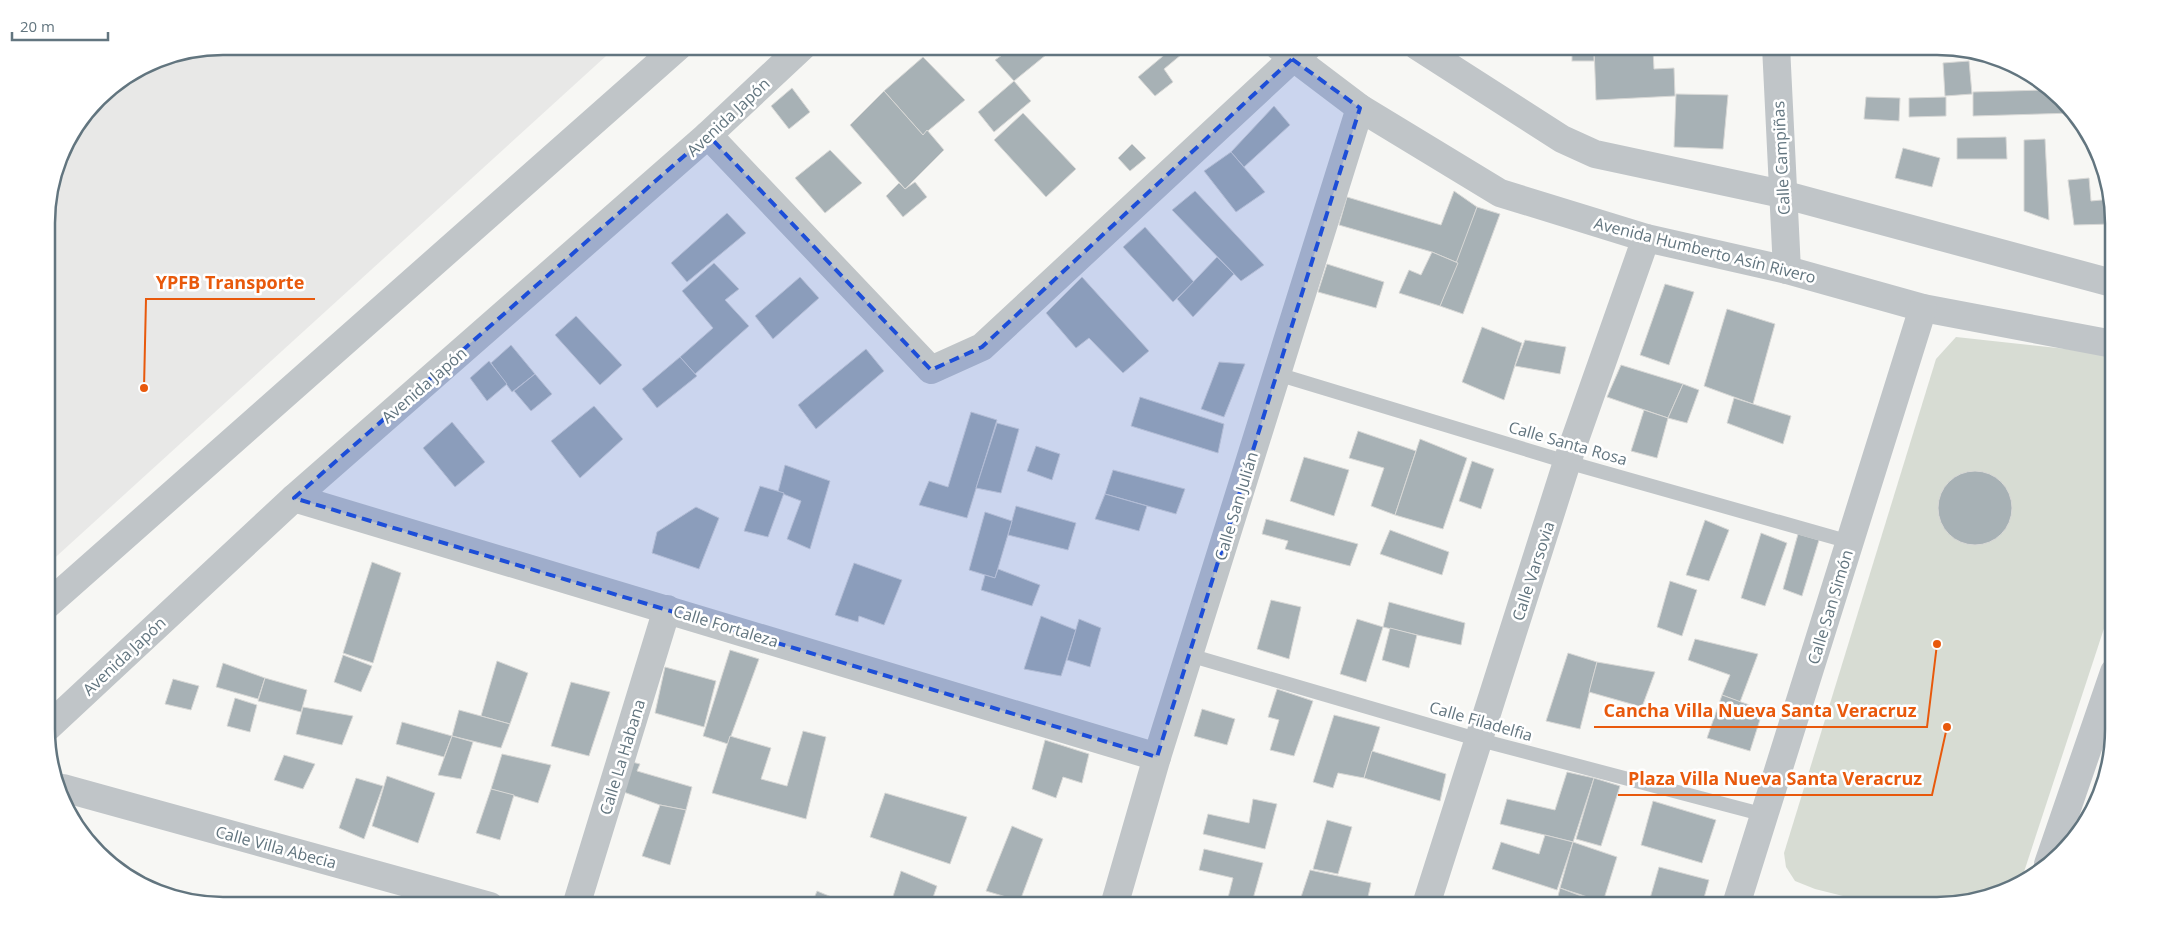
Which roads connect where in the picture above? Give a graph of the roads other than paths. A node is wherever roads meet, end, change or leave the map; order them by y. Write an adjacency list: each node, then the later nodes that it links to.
1 (669, 55): 19 (street)
2 (794, 55): 8 (street, Avenida Japón)
3 (1288, 55): 8 (street)
4 (1299, 55): 7 (street, Avenida Humberto Asín Rivero)
5 (1431, 55): 9 (street)
6 (1776, 55): 9 (street, Calle Campiñas)
7 (1360, 108): 10 (street, Avenida Humberto Asín Rivero); 15 (street, Calle San Julián)
8 (708, 136): 17 (street, Avenida Japón)
9 (1782, 194): 11 (street, Calle Campiñas); 12 (street)
10 (1646, 238): 11 (street, Avenida Humberto Asín Rivero); 16 (street, Calle Varsovia)
11 (1788, 270): 13 (street, Avenida Humberto Asín Rivero)
12 (2105, 281)
13 (1923, 308): 14 (street, Avenida Humberto Asín Rivero); 18 (street, Calle San Simón)
14 (2105, 342)
15 (1276, 374): 16 (lane, Calle Santa Rosa); 21 (street, Calle San Julián)
16 (1567, 462): 18 (lane, Calle Santa Rosa); 24 (street, Calle Varsovia)
17 (294, 498): 20 (street, Calle Fortaleza); 23 (street, Avenida Japón)
18 (1850, 542): 27 (street, Calle San Simón)
19 (55, 599)
20 (667, 608): 25 (street, Calle Fortaleza); 30 (street, Calle La Habana)
21 (1189, 655): 24 (lane, Calle Filadelfia); 25 (street, Calle San Julián)
22 (2105, 700): 28 (street)
23 (55, 720)
24 (1480, 740): 27 (lane, Calle Filadelfia); 32 (street, Calle Varsovia)
25 (1157, 757): 31 (street, Calle San Julián)
26 (67, 789): 29 (street, Calle Villa Abecia)
27 (1765, 815): 33 (street, Calle San Simón)
28 (2053, 850)
29 (457, 897)
30 (579, 897)
31 (1117, 897)
32 (1429, 897)
33 (1739, 897)

